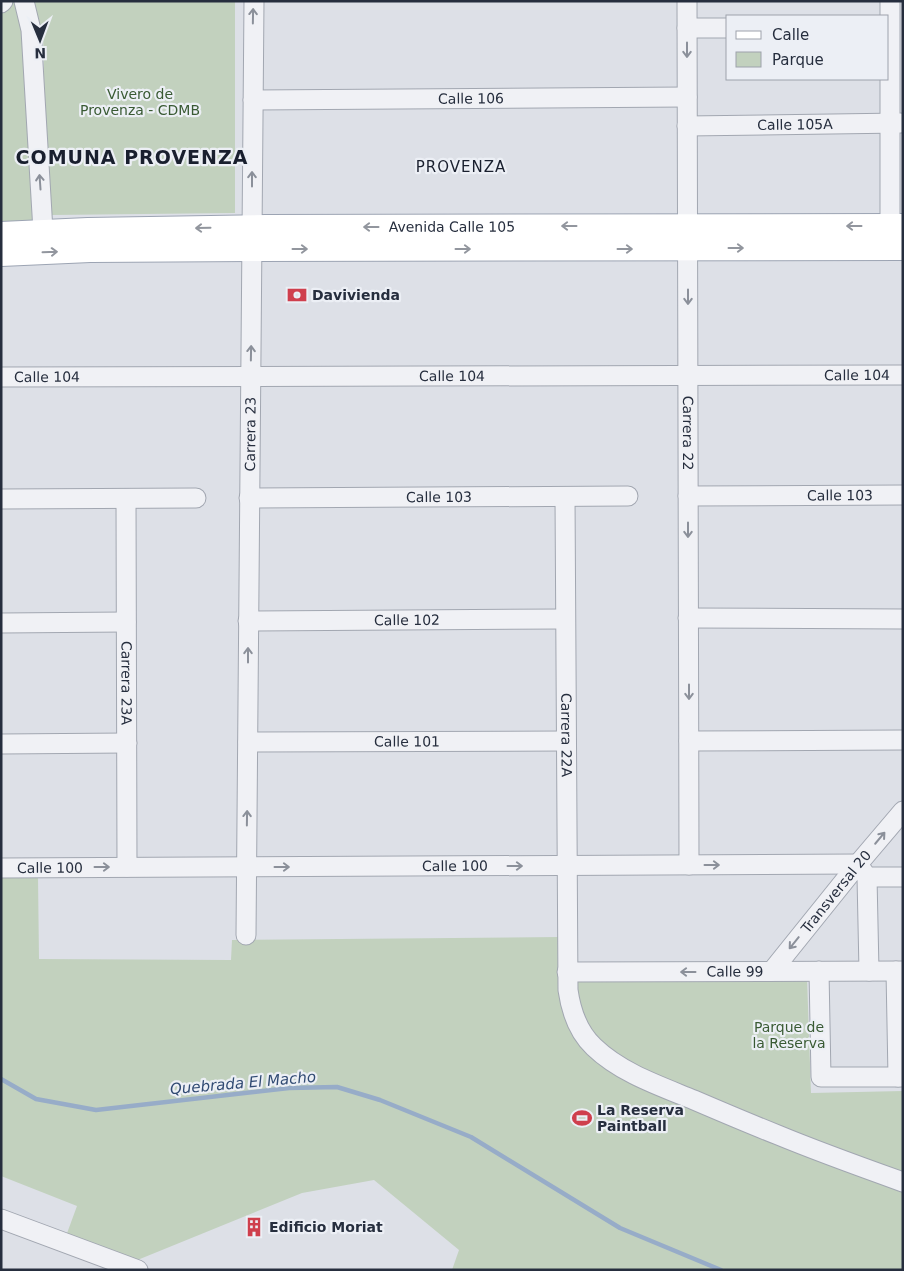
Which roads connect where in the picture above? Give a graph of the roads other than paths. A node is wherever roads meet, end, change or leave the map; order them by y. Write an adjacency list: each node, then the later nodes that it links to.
1 (24, 1): 13 (street, one-way to 1)
2 (254, 1): 9 (street, Carrera 23, one-way to 2)
3 (687, 1): 5 (street, Carrera 22)
4 (890, 1): 7 (street)
5 (687, 28): 6 (street); 8 (street, Carrera 22, one-way to 8)
6 (726, 28)
7 (894, 29): 10 (street)
8 (687, 97): 9 (street, Calle 106); 11 (street, Carrera 22)
9 (253, 100): 16 (street, Carrera 23, one-way to 9)
10 (896, 123): 11 (street, Calle 105A); 12 (street)
11 (687, 126): 15 (street, Carrera 22)
12 (896, 226): 15 (main road, Avenida Calle 105, one-way to 15)
13 (44, 231): 14 (main road, Avenida Calle 105); 16 (main road, Avenida Calle 105, one-way to 13)
14 (1, 234)
15 (688, 237): 16 (main road, Avenida Calle 105); 17 (main road, Avenida Calle 105, one-way to 17); 21 (street, Carrera 22, one-way to 21)
16 (252, 238): 18 (main road, Avenida Calle 105, one-way to 16); 20 (street, Carrera 23, one-way to 16)
17 (903, 248)
18 (1, 254)
19 (903, 375): 21 (street, Calle 104)
20 (250, 376): 21 (street, Calle 104); 22 (street, Calle 104); 29 (street, Carrera 23)
21 (688, 376): 26 (street, Carrera 22)
22 (1, 377)
23 (903, 495): 26 (street, Calle 103)
24 (565, 496): 25 (street, Calle 103); 29 (street, Calle 103); 32 (street, Carrera 22A)
25 (628, 496)
26 (688, 496): 31 (street, Carrera 22, one-way to 31)
27 (126, 498): 28 (street); 30 (street); 35 (street, Carrera 23A)
28 (196, 498)
29 (249, 498): 34 (street, Carrera 23)
30 (1, 499)
31 (688, 618): 33 (street); 39 (street, Carrera 22, one-way to 39)
32 (565, 619): 34 (street, Calle 102); 38 (street, Carrera 22A)
33 (903, 619)
34 (248, 621): 40 (street, Carrera 23, one-way to 34)
35 (126, 622): 36 (street); 41 (street, Carrera 23A)
36 (1, 623)
37 (903, 740): 39 (street)
38 (566, 741): 40 (street, Calle 101); 44 (street, Carrera 22A)
39 (689, 741): 45 (street, Carrera 22)
40 (248, 742): 47 (street, Carrera 23, one-way to 40)
41 (126, 743): 42 (street); 46 (street, Carrera 23A)
42 (1, 744)
43 (903, 812): 49 (street, Transversal 20, one-way to 43)
44 (566, 865): 45 (street, Calle 100); 47 (street, Calle 100, one-way to 44); 56 (street, Carrera 22A)
45 (689, 865): 49 (street, Calle 100, one-way to 49)
46 (127, 867): 47 (street, Calle 100); 48 (street, Calle 100, one-way to 46)
47 (246, 867): 51 (street, Carrera 23)
48 (1, 868)
49 (863, 871): 50 (street, Calle 100); 52 (street, Transversal 20, one-way to 52); 54 (street)
50 (903, 877)
51 (246, 935)
52 (772, 971): 53 (street, Calle 99); 56 (street, Calle 99, one-way to 56)
53 (819, 971): 54 (street, Calle 99); 57 (street)
54 (869, 971): 55 (street, Calle 99)
55 (899, 971): 57 (street)
56 (567, 972): 58 (street, Carrera 22A)
57 (900, 1076)
58 (903, 1182)
59 (1, 1219): 60 (street)
60 (138, 1270)

